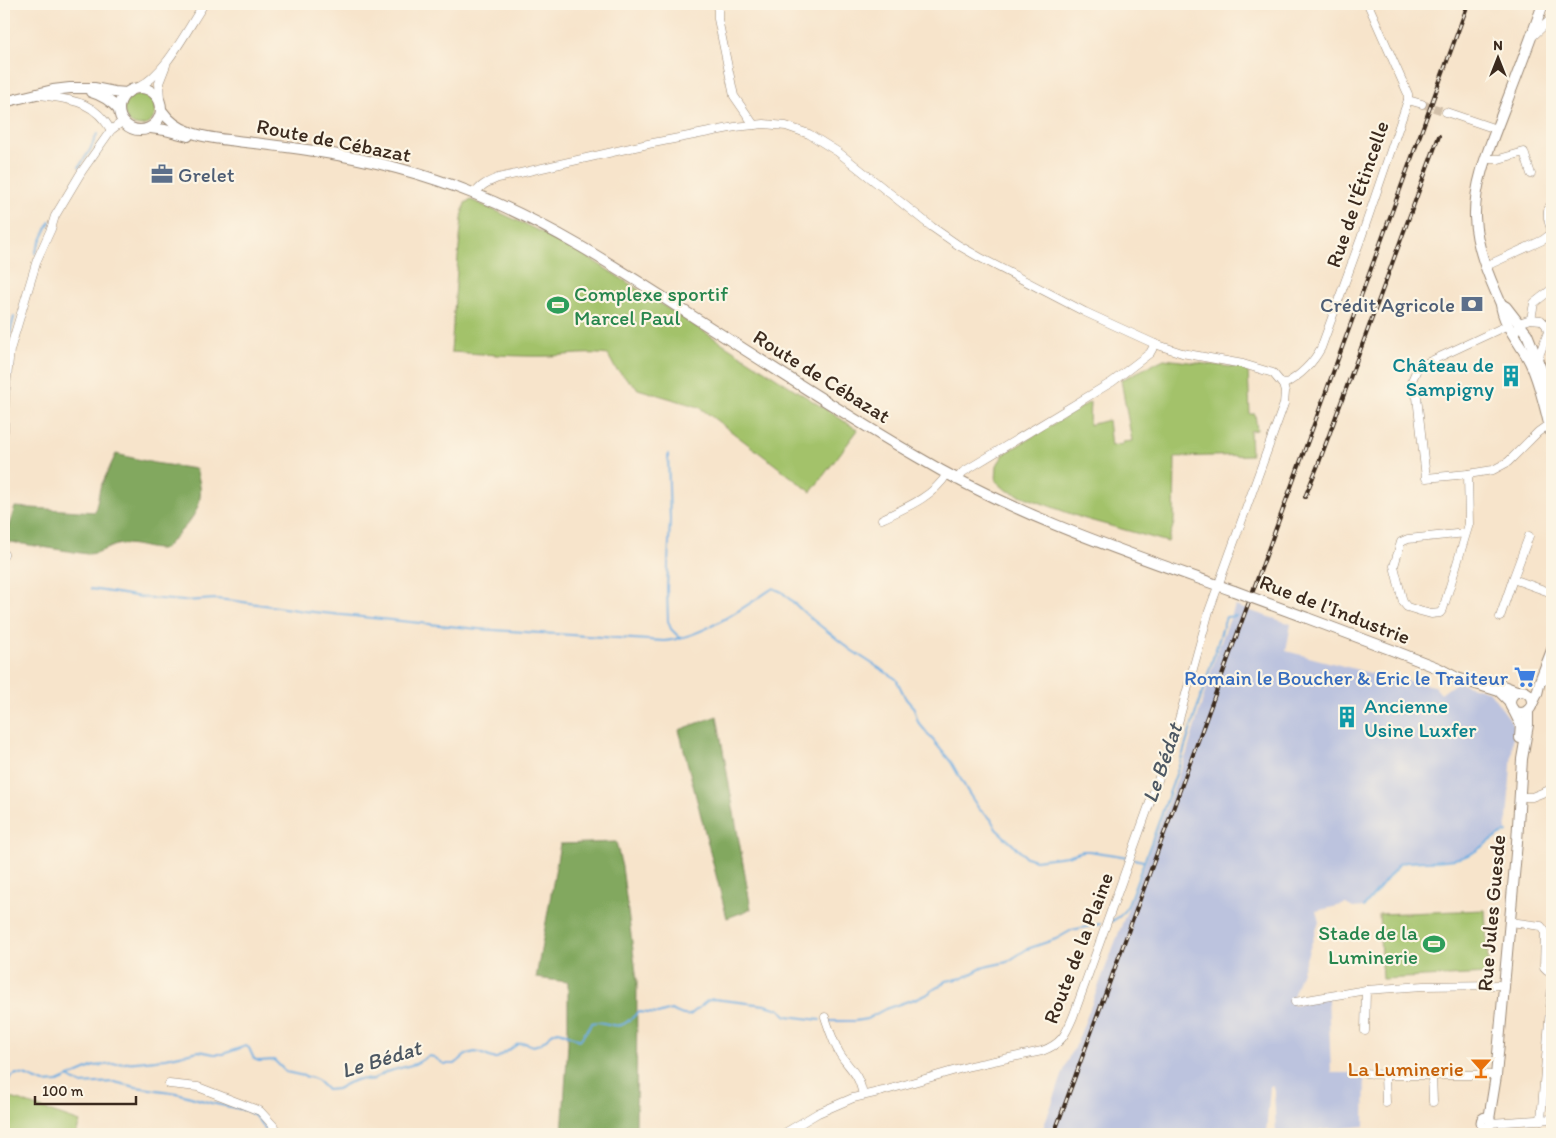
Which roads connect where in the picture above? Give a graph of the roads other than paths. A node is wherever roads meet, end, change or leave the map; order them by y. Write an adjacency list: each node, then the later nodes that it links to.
1 (204, 4): 9 (street)
2 (718, 4): 22 (street)
3 (1368, 4): 15 (street, Rue de l'Étincelle)
4 (1536, 4): 24 (main road)
5 (1543, 4): 6 (street); 8 (main road)
6 (1552, 8)
7 (1552, 18): 8 (street)
8 (1531, 38): 24 (main road)
9 (167, 61): 11 (street); 14 (street)
10 (70, 88): 12 (main road); 13 (main road); 18 (main road)
11 (137, 88): 12 (main road); 14 (main road)
12 (127, 93): 18 (main road)
13 (36, 94): 16 (main road); 25 (street)
14 (160, 100): 19 (main road)
15 (1408, 100): 17 (street); 45 (street, Rue de l'Étincelle)
16 (4, 102)
17 (1422, 104)
18 (118, 110): 21 (main road)
19 (162, 111): 23 (main road); 26 (main road, Route de Cébazat)
20 (1446, 112): 24 (street)
21 (122, 122): 23 (main road); 25 (street)
22 (754, 125): 29 (street); 41 (street)
23 (152, 128): 26 (main road, Route de Cébazat)
24 (1496, 129): 27 (main road)
25 (111, 130): 49 (street)
26 (211, 138): 29 (main road, Route de Cébazat)
27 (1487, 159): 28 (street); 32 (main road)
28 (1530, 174)
29 (475, 194): 52 (main road, Route de Cébazat)
30 (1552, 204): 31 (street)
31 (1552, 233): 32 (street)
32 (1486, 266): 34 (main road)
33 (1552, 290): 35 (street)
34 (1501, 304): 38 (main road); 40 (main road)
35 (1531, 319): 36 (street); 38 (street)
36 (1541, 320): 37 (street); 39 (street)
37 (1552, 320)
38 (1519, 323): 40 (street); 43 (main road)
39 (1550, 329): 43 (street)
40 (1511, 330): 42 (main road); 51 (street)
41 (1155, 344): 45 (street); 52 (street)
42 (1521, 347): 43 (street); 44 (main road)
43 (1538, 347): 44 (main road)
44 (1542, 373): 46 (main road); 48 (main road)
45 (1283, 385): 57 (street, Route de la Plaine)
46 (1551, 392): 47 (main road)
47 (1552, 410)
48 (1551, 423): 50 (main road); 51 (street)
49 (4, 432)
50 (1552, 436)
51 (1468, 474): 54 (street)
52 (952, 477): 53 (street); 57 (main road, Route de Cébazat)
53 (882, 519)
54 (1466, 533): 54 (street)
55 (1529, 536): 56 (street)
56 (1513, 579): 58 (street); 59 (street)
57 (1218, 585): 61 (main road, Rue de l'Industrie, bridge); 82 (street, Route de la Plaine)
58 (1552, 593)
59 (1500, 617)
60 (1552, 650): 63 (main road, Rue Jules Guesde)
61 (1438, 668): 64 (main road, Rue de l'Industrie); 65 (main road, Rue de l'Industrie)
62 (1552, 680): 63 (street)
63 (1540, 681): 64 (main road); 66 (main road, Rue Jules Guesde)
64 (1521, 692): 65 (main road); 66 (main road)
65 (1512, 706): 66 (main road); 72 (main road, Rue Jules Guesde)
66 (1530, 708): 68 (main road, Rue Jules Guesde)
67 (1552, 788): 68 (street)
68 (1520, 797): 69 (main road, Rue Jules Guesde)
69 (1510, 922): 70 (street); 87 (main road, Rue Jules Guesde)
70 (1552, 973)
71 (1552, 984): 86 (street)
72 (1498, 985): 73 (street); 80 (main road, Rue Jules Guesde)
73 (1366, 990): 74 (street); 76 (street)
74 (1295, 1002)
75 (825, 1017): 82 (street)
76 (1365, 1031)
77 (1366, 1073): 78 (street)
78 (1385, 1075): 79 (street); 84 (street)
79 (1432, 1075): 80 (street); 83 (street)
80 (1491, 1075): 87 (main road, Rue Jules Guesde)
81 (169, 1084): 88 (street)
82 (863, 1095): 89 (street, Route de la Plaine)
83 (1433, 1102)
84 (1386, 1103)
85 (1552, 1119): 86 (street)
86 (1541, 1120): 87 (street)
87 (1485, 1126)
88 (282, 1134)
89 (783, 1134)

